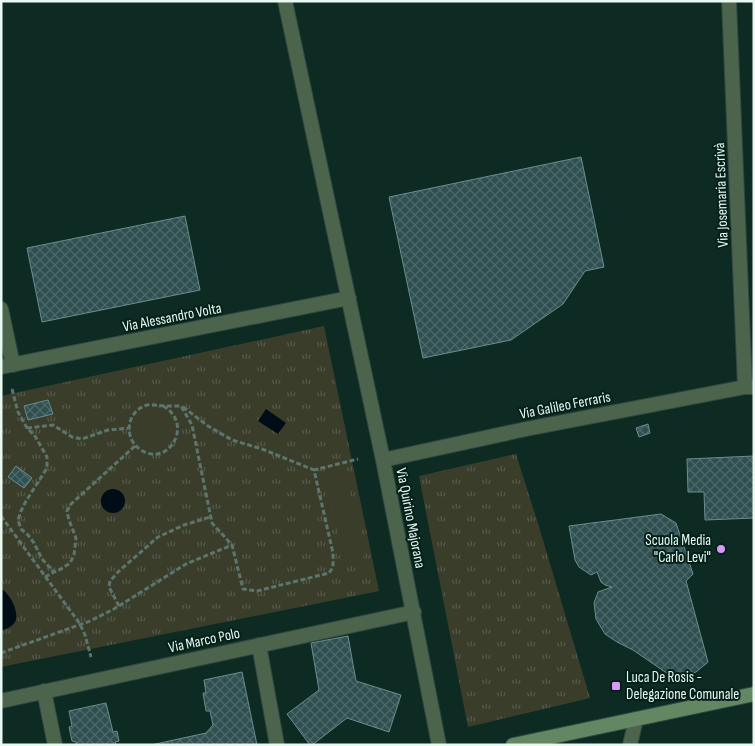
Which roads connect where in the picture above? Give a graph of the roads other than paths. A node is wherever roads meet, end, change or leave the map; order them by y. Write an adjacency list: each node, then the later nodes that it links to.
1 (285, 1): 3 (street, Via Quirino Majorana)
2 (729, 1): 6 (street, Via Josemaria Escrivà)
3 (349, 298): 5 (street, Via Alessandro Volta); 7 (street, Via Quirino Majorana)
4 (1, 309): 5 (street)
5 (7, 366)
6 (750, 387): 7 (street, Via Galileo Ferraris)
7 (383, 460): 8 (street, Via Quirino Majorana)
8 (414, 612): 9 (street, Via Marco Polo); 16 (street, Via Quirino Majorana)
9 (259, 645): 10 (street, Via Marco Polo); 15 (street)
10 (44, 691): 12 (street, Via Marco Polo); 14 (street)
11 (754, 694): 13 (main road)
12 (1, 701)
13 (636, 719): 17 (main road); 18 (street)
14 (55, 745)
15 (277, 745)
16 (439, 745)
17 (513, 745)
18 (630, 745)

